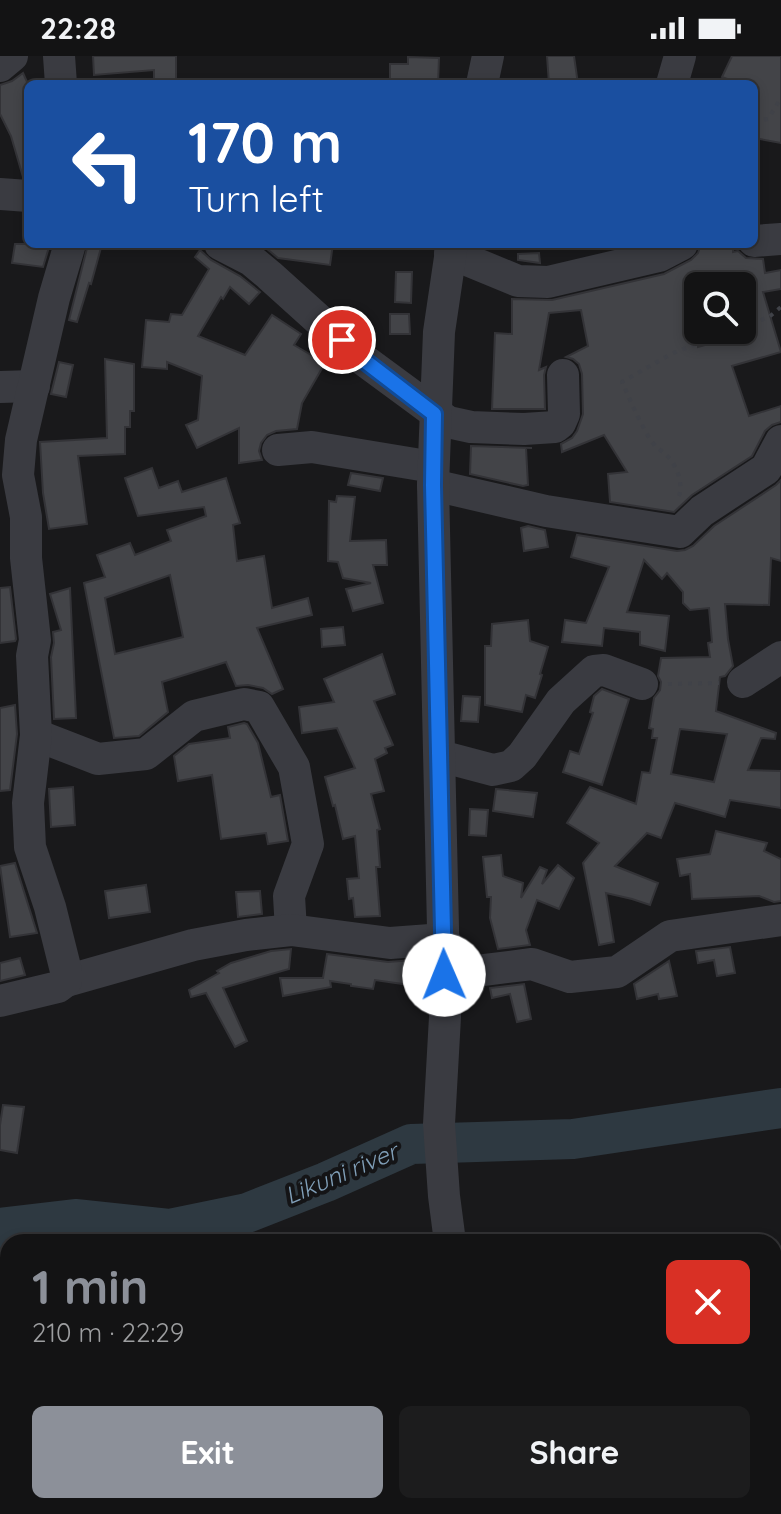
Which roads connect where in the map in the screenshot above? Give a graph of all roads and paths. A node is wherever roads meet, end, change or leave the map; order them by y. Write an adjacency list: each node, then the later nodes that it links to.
1 (12, 56): 5 (street)
2 (59, 56): 6 (street)
3 (488, 56): 7 (street)
4 (680, 56): 8 (street)
5 (0, 66)
6 (61, 80)
7 (483, 80)
8 (673, 80)
9 (781, 98): 10 (path)
10 (758, 120)
11 (0, 194): 12 (street)
12 (24, 196)
13 (781, 239): 14 (street)
14 (758, 241)
15 (69, 248): 23 (street)
16 (228, 248): 25 (street)
17 (451, 248): 18 (street); 25 (street)
18 (674, 248)
19 (781, 307): 20 (path)
20 (756, 322)
21 (696, 344): 30 (path)
22 (563, 375): 25 (street)
23 (34, 386): 24 (street); 28 (street)
24 (0, 387)
25 (434, 414): 29 (street)
26 (781, 441): 30 (street)
27 (278, 450): 29 (street)
28 (9, 475): 34 (street)
29 (433, 476): 30 (street); 35 (street)
30 (668, 532)
31 (781, 657): 32 (street)
32 (743, 682): 33 (path)
33 (642, 684): 35 (street)
34 (36, 735): 37 (street); 40 (street)
35 (440, 756): 38 (street)
36 (781, 920): 39 (street)
37 (291, 930): 38 (street); 40 (street)
38 (444, 939): 39 (street)
39 (444, 975): 42 (street)
40 (66, 981): 41 (street)
41 (0, 1001)
42 (449, 1234)

